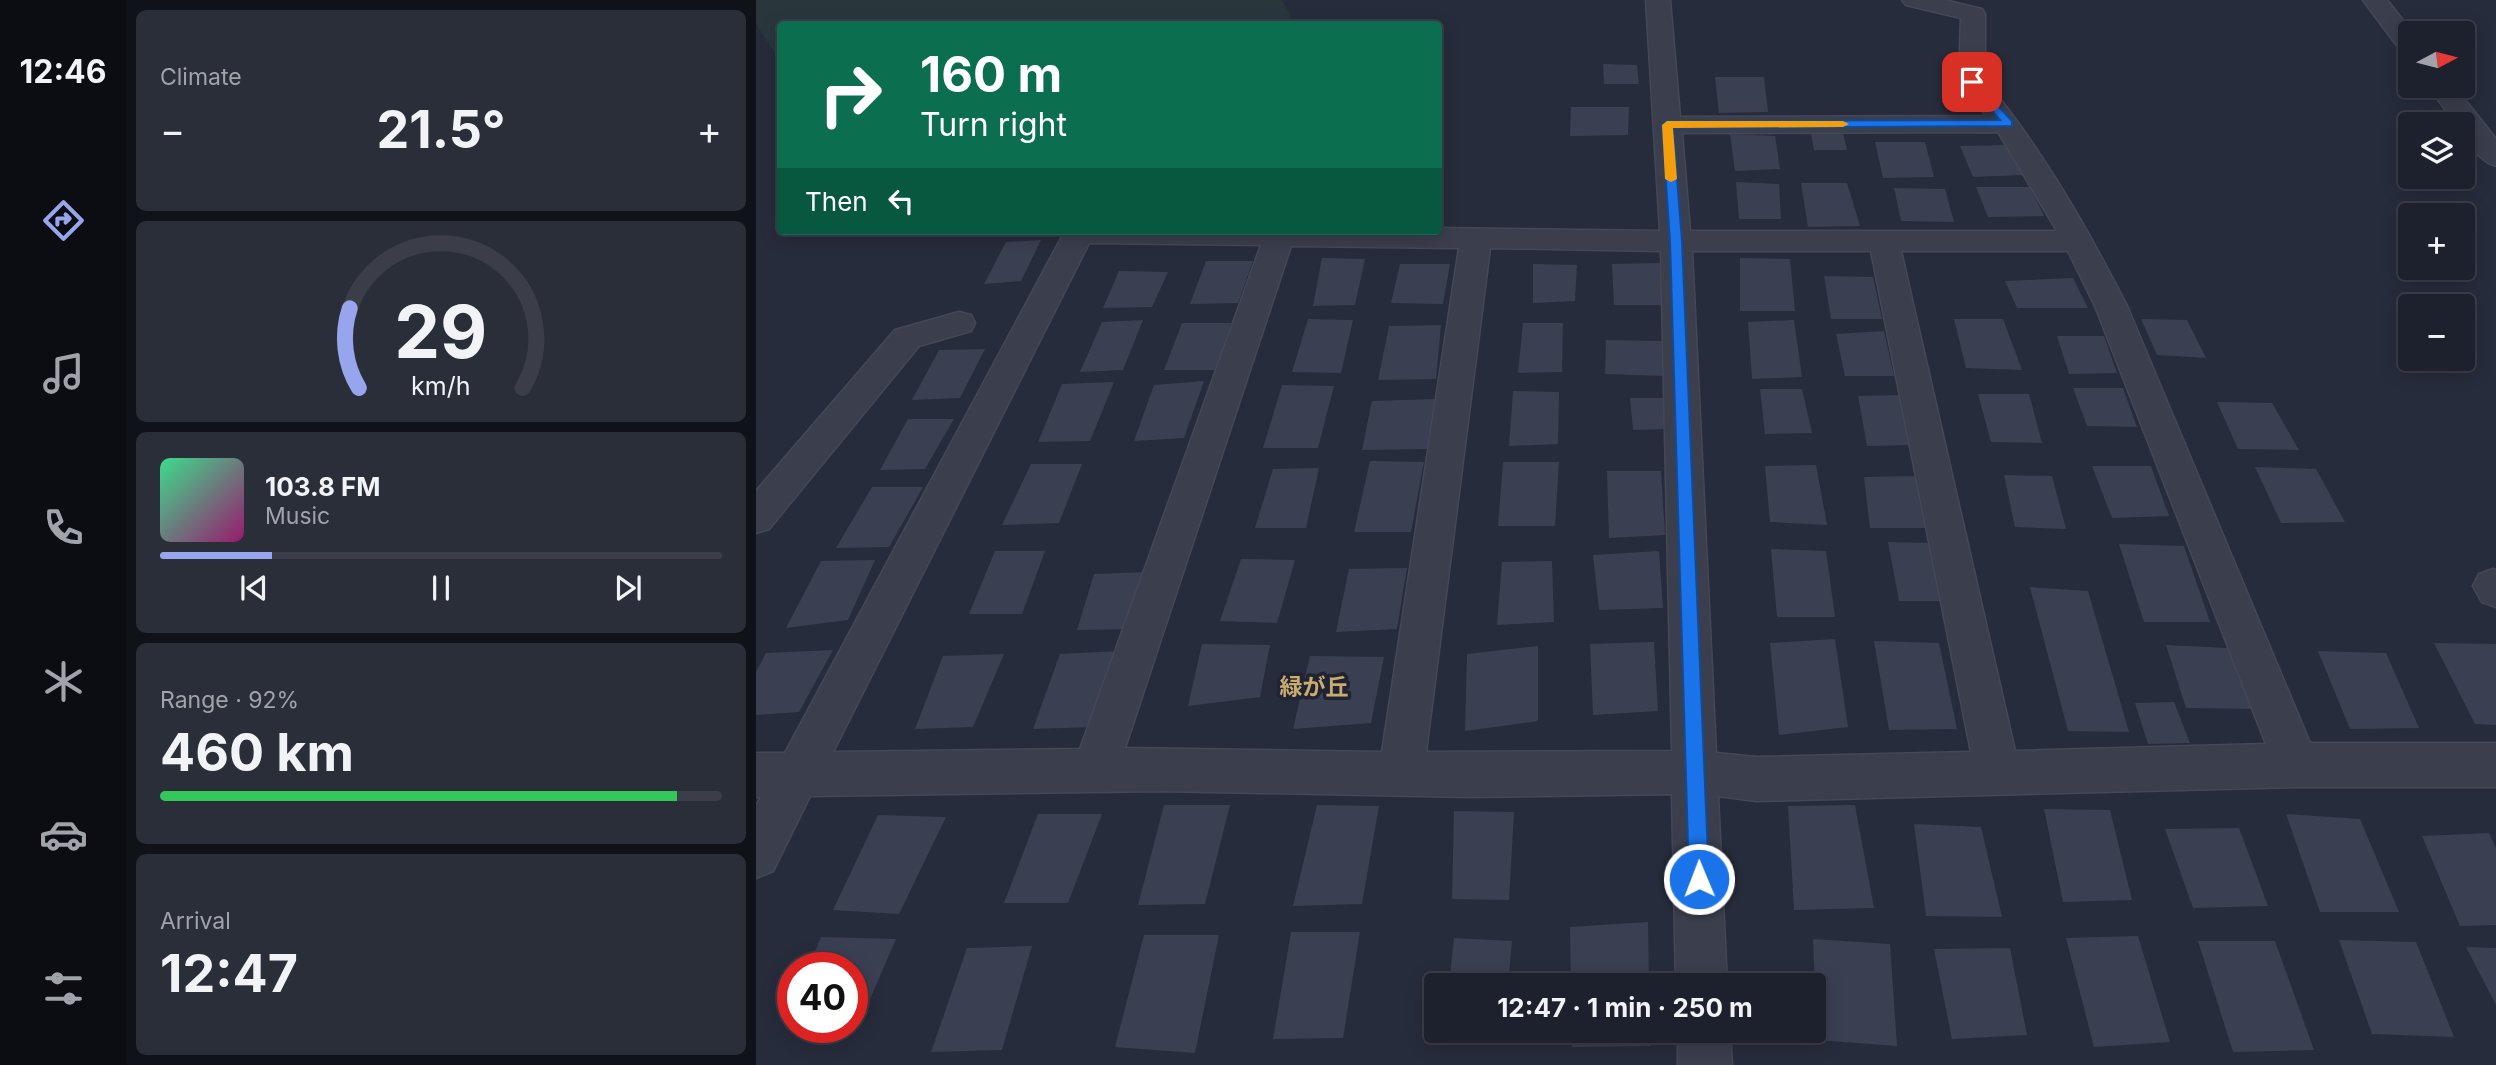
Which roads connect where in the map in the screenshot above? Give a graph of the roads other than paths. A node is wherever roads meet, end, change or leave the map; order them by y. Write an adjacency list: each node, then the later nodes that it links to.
1 (1658, 0): 7 (street)
2 (1914, 0): 6 (street)
3 (2375, 0): 4 (street)
4 (2398, 30)
5 (2450, 98): 8 (street)
6 (2008, 124): 7 (street); 15 (street)
7 (1667, 125): 13 (street)
8 (2496, 158)
9 (1078, 235): 21 (street)
10 (1212, 235): 11 (street)
11 (1279, 236): 12 (street); 20 (street)
12 (1476, 238): 13 (street); 24 (street)
13 (1676, 241): 14 (street); 22 (street)
14 (1884, 241): 15 (street); 23 (street)
15 (2080, 241): 18 (street)
16 (959, 323): 17 (street)
17 (756, 518)
18 (2297, 765): 19 (street); 23 (street)
19 (2496, 765)
20 (1095, 770): 21 (street); 24 (street)
21 (801, 772): 25 (street); 26 (street)
22 (1696, 772): 23 (street); 24 (street); 27 (street)
23 (1998, 773)
24 (1401, 774)
25 (756, 775)
26 (756, 854)
27 (1702, 973)
28 (1704, 1043): 29 (street)
29 (1704, 1065)

